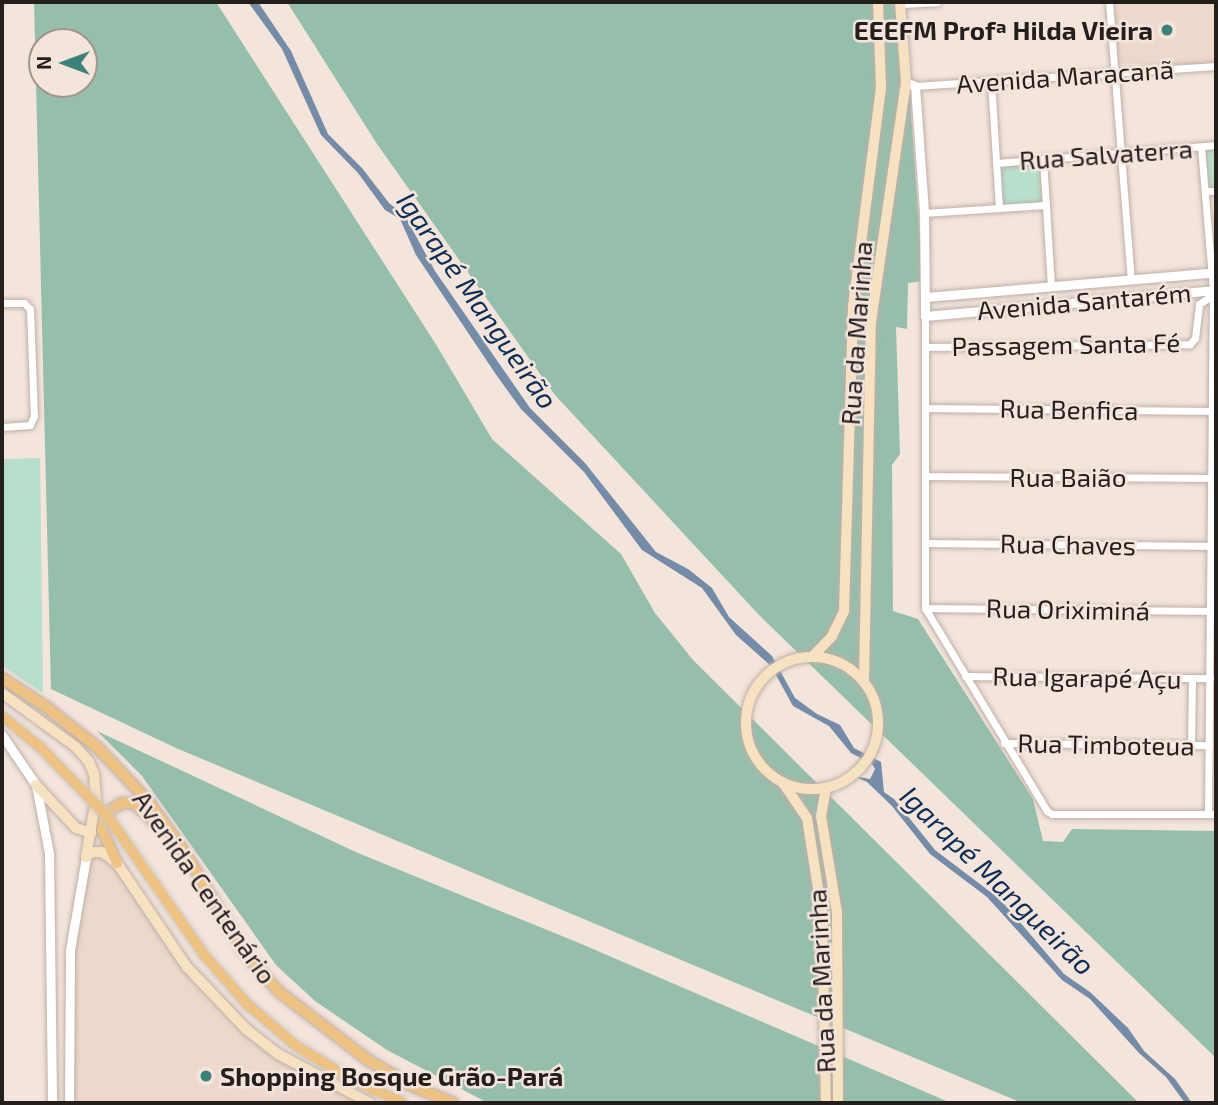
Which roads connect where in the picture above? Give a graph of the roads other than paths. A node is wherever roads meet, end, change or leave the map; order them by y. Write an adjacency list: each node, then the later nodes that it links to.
1 (878, 2): 38 (main road, Rua da Marinha)
2 (937, 2): 4 (street)
3 (1109, 2): 6 (street)
4 (900, 3): 8 (main road, Rua da Marinha)
5 (1216, 65): 6 (street, Avenida Maracanã)
6 (1115, 73): 7 (street, Avenida Maracanã); 11 (street)
7 (991, 81): 8 (street, Avenida Maracanã); 13 (street)
8 (910, 84): 18 (street, Rua da Marinha); 43 (main road, Rua da Marinha)
9 (1216, 145): 10 (street, Rua Salvaterra)
10 (1201, 147): 11 (street, Rua Salvaterra); 14 (street)
11 (1121, 153): 12 (street, Rua Salvaterra); 20 (street)
12 (1043, 159): 13 (street, Rua Salvaterra); 16 (street)
13 (996, 163): 17 (street)
14 (1205, 191): 15 (street); 19 (street)
15 (1216, 191)
16 (1046, 205): 17 (street); 21 (street)
17 (999, 208): 18 (street)
18 (924, 213): 24 (street, Rua da Marinha)
19 (1214, 272): 20 (street, Avenida Santarém); 22 (street)
20 (1131, 279): 21 (street, Avenida Santarém)
21 (1051, 286): 23 (street, Avenida Santarém)
22 (1214, 291): 26 (street, Avenida Santarém); 28 (street, Passagem Santa Fé); 30 (street)
23 (952, 295): 24 (street, Avenida Santarém); 26 (street, Avenida Santarém)
24 (926, 297): 27 (street, Rua da Marinha)
25 (2, 303): 31 (street)
26 (952, 313): 27 (street, Avenida Santarém)
27 (925, 316): 28 (street, Rua da Marinha)
28 (925, 347): 29 (street, Rua da Marinha)
29 (925, 408): 30 (street, Rua Benfica); 32 (street, Rua da Marinha)
30 (1213, 411): 33 (street)
31 (2, 428)
32 (925, 476): 33 (street, Rua Baião); 34 (street, Rua da Marinha)
33 (1212, 478): 35 (street)
34 (925, 543): 35 (street, Rua Chaves); 36 (street, Rua da Marinha)
35 (1214, 546): 37 (street)
36 (925, 608): 37 (street, Rua Oriximiná); 39 (street)
37 (1211, 611): 42 (street)
38 (813, 656): 43 (main road); 50 (main road)
39 (965, 676): 41 (street, Rua Igarapé Açu); 47 (street)
40 (2, 678): 55 (main road, Avenida Centenário)
41 (1192, 678): 42 (street, Rua Igarapé Açu); 48 (street)
42 (1210, 678): 49 (street)
43 (864, 681): 52 (main road)
44 (2, 693): 54 (main road)
45 (2, 716): 59 (main road, Avenida Centenário, bridge)
46 (2, 735): 51 (street)
47 (1004, 743): 48 (street, Rua Timboteua); 53 (street)
48 (1191, 745): 49 (street, Rua Timboteua)
49 (1209, 745): 53 (street)
50 (783, 782): 52 (main road); 64 (main road, Rua da Marinha)
51 (36, 785): 54 (main road); 58 (street)
52 (826, 788): 65 (main road, Rua da Marinha)
53 (1212, 814)
54 (91, 832): 56 (main road)
55 (187, 856): 57 (main road); 63 (main road, Avenida Centenário)
56 (86, 857): 57 (main road); 61 (street)
57 (117, 863): 62 (main road)
58 (52, 1102): 60 (street)
59 (404, 1102)
60 (63, 1103)
61 (69, 1103)
62 (370, 1103)
63 (453, 1103)
64 (826, 1103)
65 (838, 1103)

